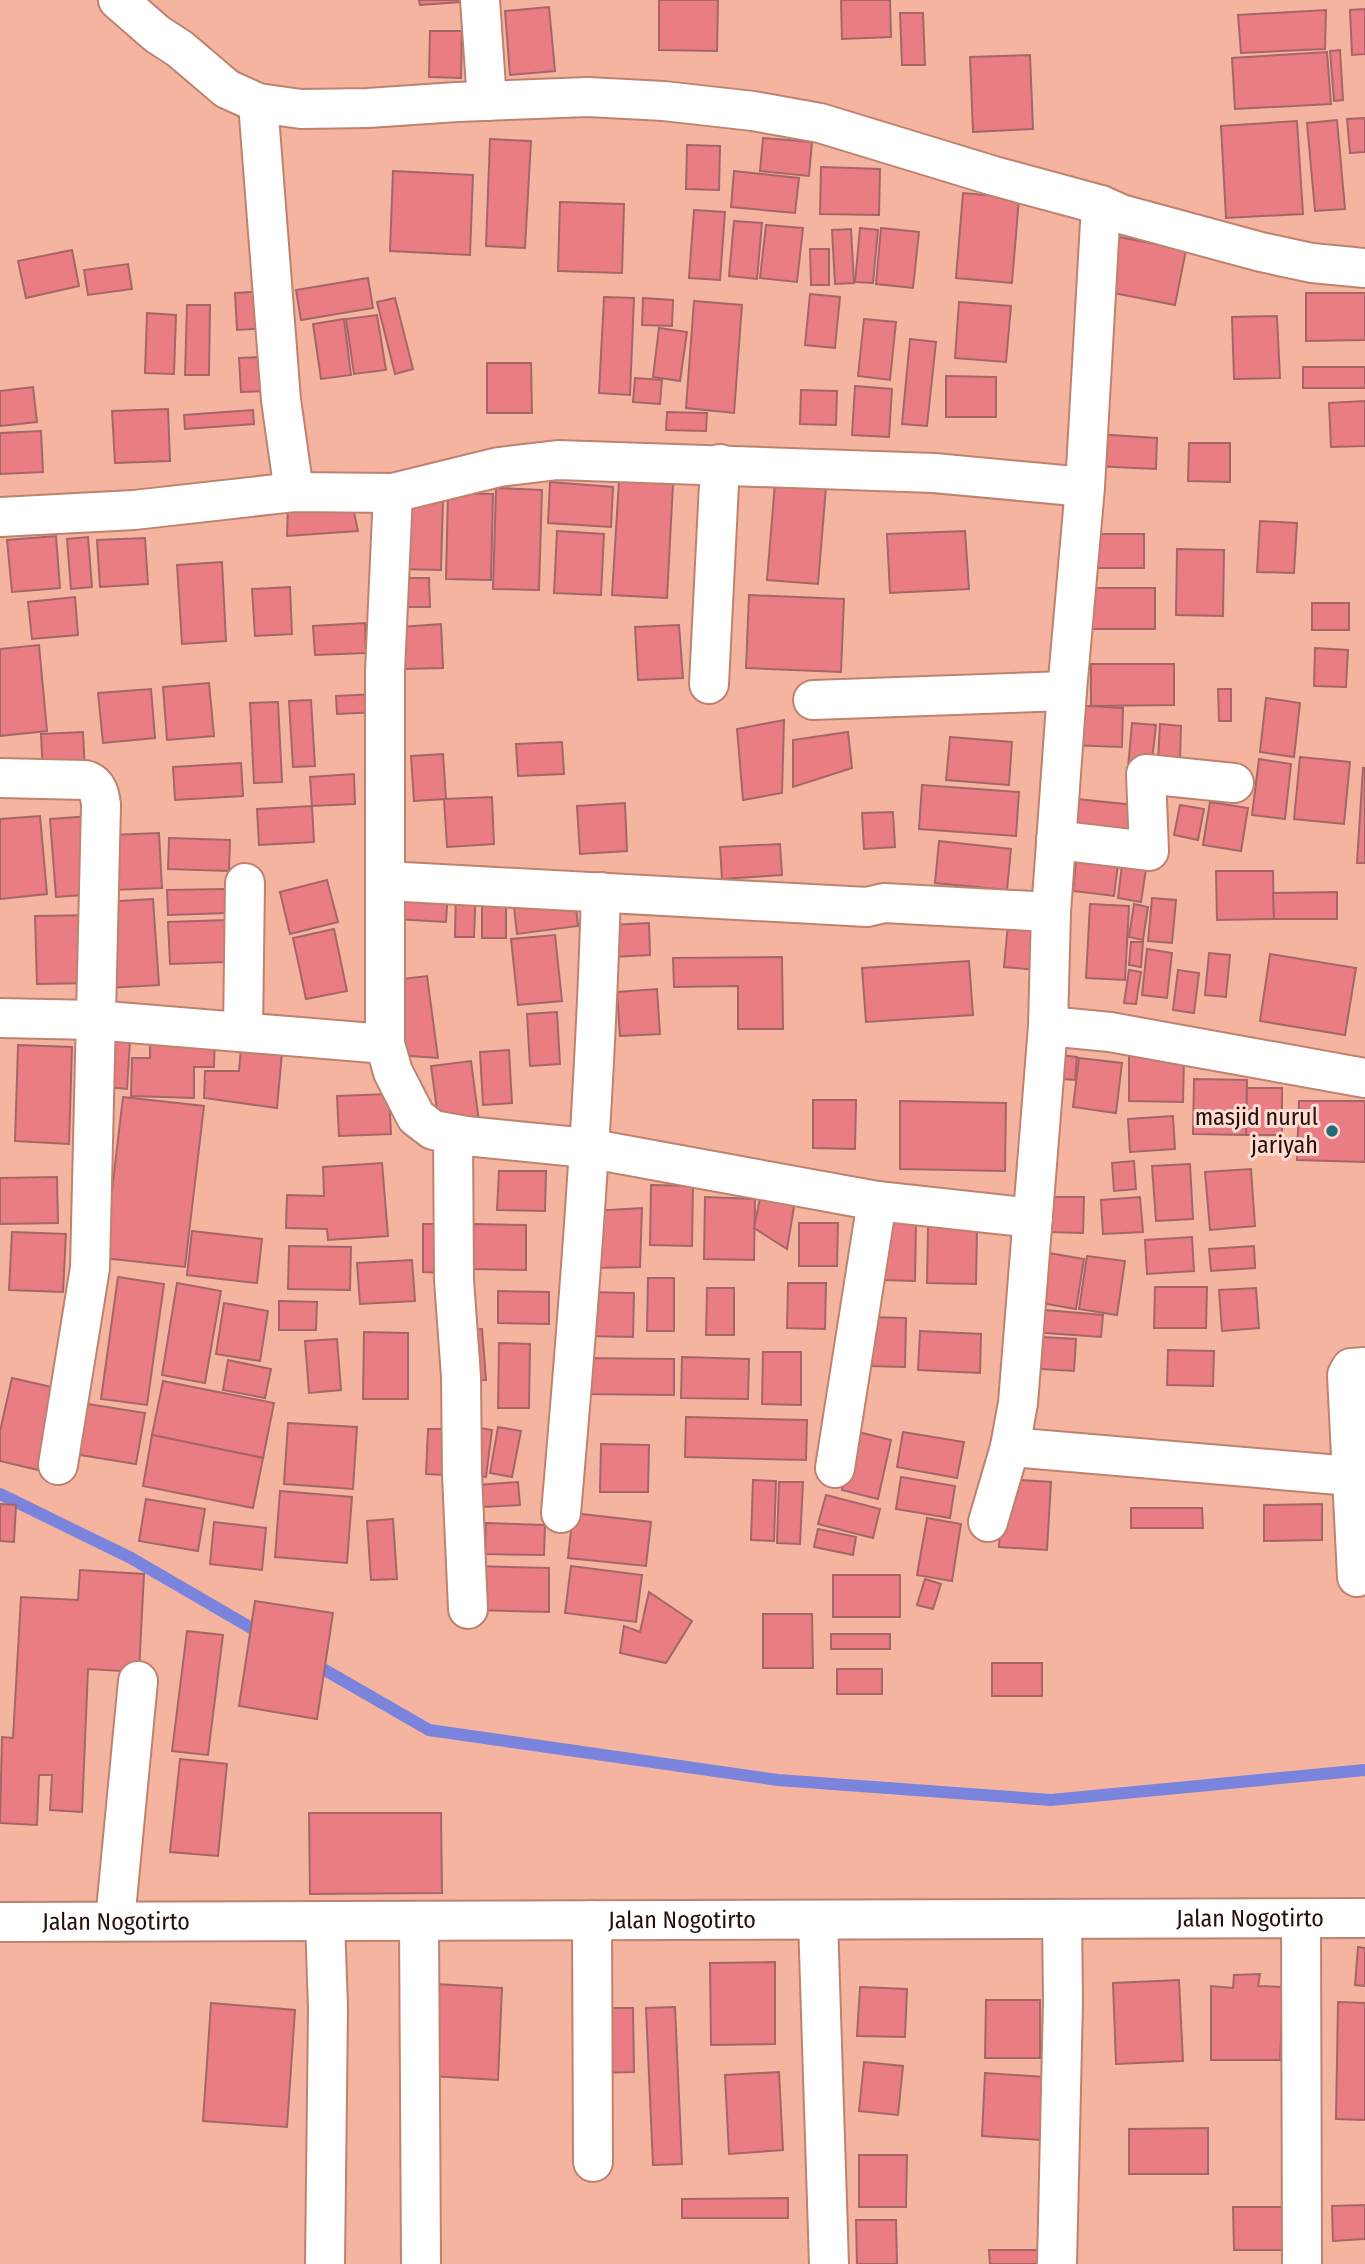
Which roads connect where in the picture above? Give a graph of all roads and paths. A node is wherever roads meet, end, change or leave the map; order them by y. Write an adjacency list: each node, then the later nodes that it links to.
1 (118, 0): 3 (street)
2 (480, 0): 4 (street)
3 (156, 17): 5 (street)
4 (486, 101): 5 (street); 6 (street)
5 (258, 103): 10 (street)
6 (1101, 205): 7 (street); 9 (street)
7 (1365, 268)
8 (720, 464): 9 (street); 11 (street); 13 (street)
9 (1085, 487): 14 (street)
10 (294, 492): 11 (street); 12 (street)
11 (393, 493): 19 (street)
12 (0, 517)
13 (709, 684)
14 (1067, 691): 15 (street); 18 (street)
15 (813, 700)
16 (0, 778): 24 (street)
17 (1234, 783): 18 (street)
18 (1056, 840): 22 (street)
19 (386, 881): 21 (street); 27 (street)
20 (245, 883): 26 (street)
21 (601, 892): 22 (street); 30 (street)
22 (1051, 912): 25 (street)
23 (0, 1018): 24 (street)
24 (94, 1020): 26 (street); 35 (street)
25 (1048, 1026): 28 (street); 32 (street)
26 (243, 1032): 27 (street)
27 (385, 1044): 29 (street)
28 (1365, 1078)
29 (453, 1134): 30 (street); 41 (street)
30 (587, 1148): 31 (street); 38 (street)
31 (877, 1202): 32 (street); 36 (street)
32 (1033, 1218): 34 (street)
33 (1365, 1367): 37 (street)
34 (1010, 1447): 37 (street); 39 (street)
35 (58, 1465)
36 (835, 1468)
37 (1352, 1476): 40 (street)
38 (561, 1513)
39 (988, 1522)
40 (1357, 1577)
41 (468, 1609)
42 (138, 1681): 51 (street)
43 (1062, 1919): 44 (street, Jalan Nogotirto); 47 (street, Jalan Nogotirto); 56 (street)
44 (1301, 1919): 45 (street, Jalan Nogotirto); 57 (street)
45 (1365, 1919)
46 (592, 1920): 47 (street, Jalan Nogotirto); 49 (street, Jalan Nogotirto); 52 (street)
47 (818, 1920): 55 (street)
48 (325, 1921): 49 (street, Jalan Nogotirto); 51 (street, Jalan Nogotirto); 53 (street)
49 (419, 1921): 54 (street)
50 (0, 1922): 51 (street, Jalan Nogotirto)
51 (115, 1922)
52 (593, 2162)
53 (325, 2264)
54 (421, 2264)
55 (829, 2264)
56 (1057, 2264)
57 (1302, 2264)

